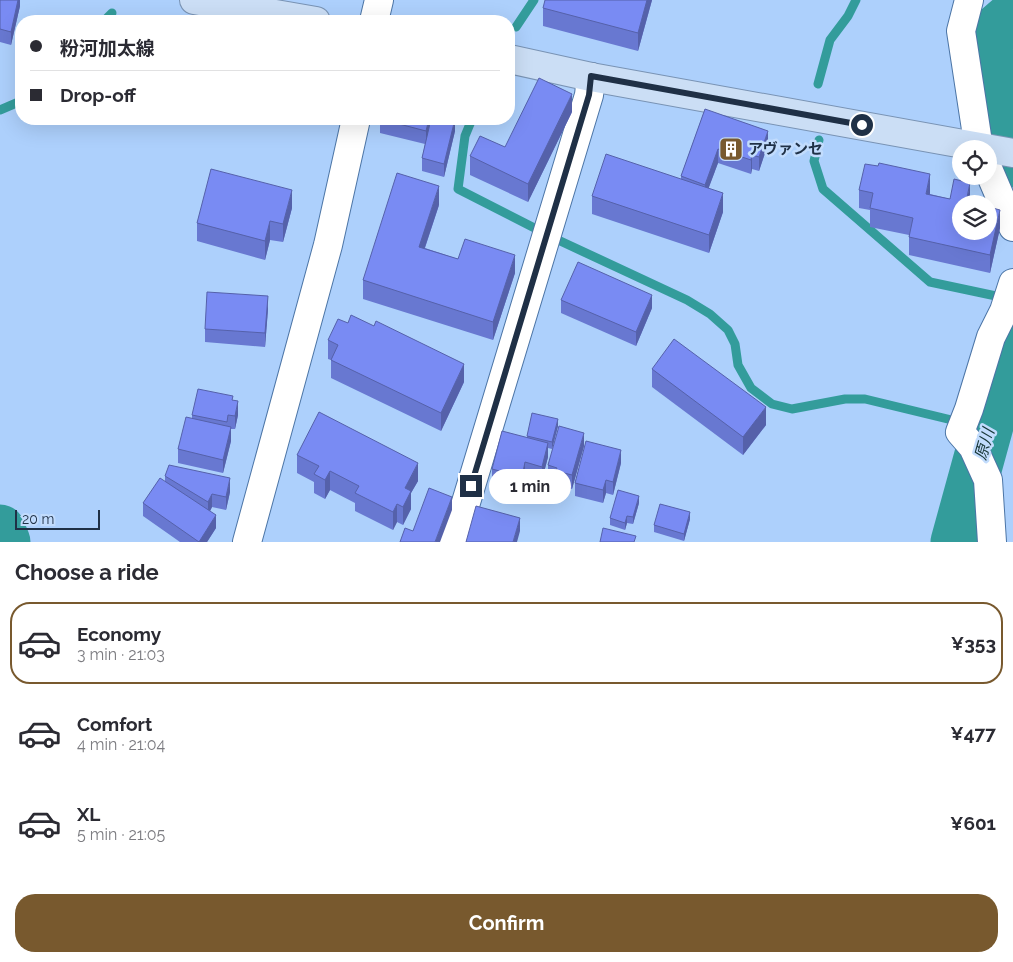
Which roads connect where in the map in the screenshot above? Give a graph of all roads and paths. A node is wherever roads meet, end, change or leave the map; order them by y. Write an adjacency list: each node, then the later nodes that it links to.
1 (194, 0): 4 (main road)
2 (379, 0): 5 (street)
3 (969, 0): 9 (street)
4 (281, 15)
5 (375, 15)
6 (515, 61): 7 (main road)
7 (591, 76): 10 (main road); 15 (street)
8 (355, 125): 14 (street)
9 (986, 140)
10 (952, 146)
11 (997, 178): 12 (street)
12 (1013, 227)
13 (1013, 283): 16 (street)
14 (247, 542)
15 (454, 542)
16 (992, 542)

